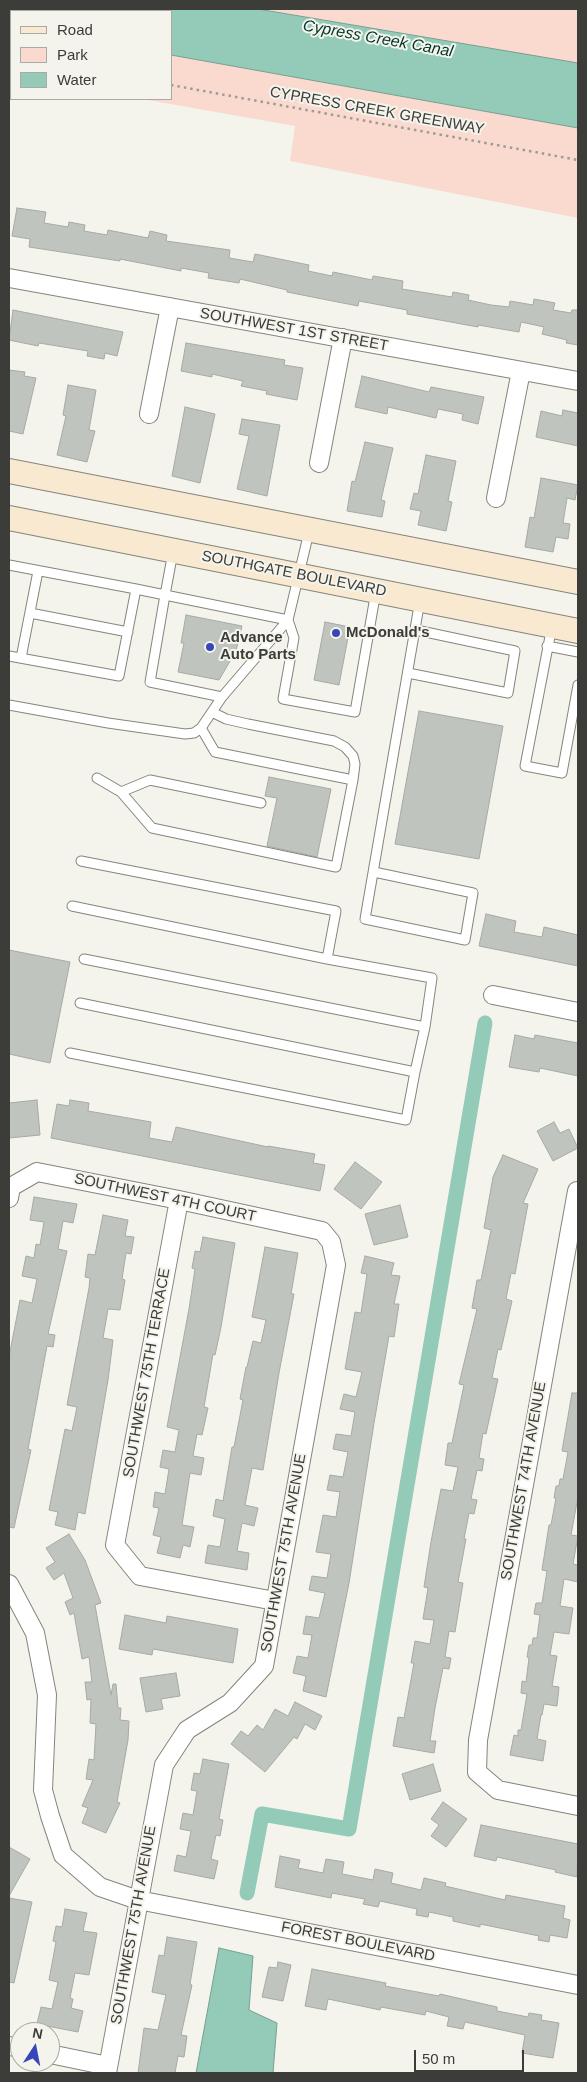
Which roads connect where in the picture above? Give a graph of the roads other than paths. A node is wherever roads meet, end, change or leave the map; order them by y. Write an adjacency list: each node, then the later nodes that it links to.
1 (9, 278): 2 (street, SOUTHWEST 1ST STREET)
2 (170, 307): 3 (street, SOUTHWEST 1ST STREET); 6 (street)
3 (343, 338): 4 (street, SOUTHWEST 1ST STREET); 7 (street)
4 (521, 371): 5 (street, SOUTHWEST 1ST STREET); 9 (street)
5 (578, 381)
6 (149, 414)
7 (319, 463)
8 (9, 471): 11 (main road)
9 (496, 498)
10 (9, 518): 12 (main road, SOUTHGATE BOULEVARD)
11 (310, 529): 15 (lane); 16 (main road)
12 (173, 550): 15 (main road, SOUTHGATE BOULEVARD); 19 (lane)
13 (9, 565): 14 (lane)
14 (38, 571): 17 (lane); 21 (lane)
15 (300, 574): 18 (main road, SOUTHGATE BOULEVARD); 22 (lane)
16 (578, 582)
17 (136, 588): 19 (lane); 25 (lane)
18 (376, 591): 20 (main road, SOUTHGATE BOULEVARD); 22 (lane)
19 (165, 595): 22 (lane); 32 (lane)
20 (420, 600): 23 (lane); 26 (main road, SOUTHGATE BOULEVARD)
21 (30, 613): 25 (lane); 29 (lane)
22 (288, 620): 32 (lane)
23 (416, 630): 30 (lane); 30 (lane)
24 (578, 631): 26 (main road, SOUTHGATE BOULEVARD)
25 (128, 632): 29 (lane)
26 (550, 636): 27 (lane); 31 (lane)
27 (578, 652)
28 (9, 656): 29 (lane)
29 (21, 658)
30 (408, 673): 41 (lane)
31 (578, 685)
32 (222, 697): 34 (lane)
33 (9, 705): 35 (lane)
34 (212, 712): 35 (lane); 37 (lane)
35 (201, 728): 37 (lane)
36 (97, 778): 38 (lane)
37 (353, 780): 38 (lane)
38 (122, 792): 39 (lane)
39 (261, 803)
40 (81, 861): 44 (lane)
41 (374, 872): 41 (lane)
42 (72, 906): 44 (lane)
43 (84, 959): 48 (lane)
44 (326, 959): 48 (lane)
45 (493, 995): 47 (street)
46 (80, 1003): 50 (lane)
47 (578, 1012)
48 (425, 1026): 50 (lane)
49 (70, 1053): 50 (lane)
50 (415, 1072)
51 (578, 1191): 57 (street, SOUTHWEST 74TH AVENUE)
52 (10, 1192): 53 (street, SOUTHWEST 4TH COURT)
53 (179, 1200): 54 (street, SOUTHWEST 4TH COURT); 56 (street, SOUTHWEST 75TH TERRACE)
54 (322, 1231): 56 (street, SOUTHWEST 75TH AVENUE)
55 (9, 1584): 58 (street, FOREST BOULEVARD)
56 (275, 1601): 58 (street, SOUTHWEST 75TH AVENUE)
57 (578, 1806)
58 (138, 1900): 59 (street, FOREST BOULEVARD); 61 (street, SOUTHWEST 75TH AVENUE)
59 (578, 1985)
60 (60, 2057): 61 (street)
61 (108, 2070)

